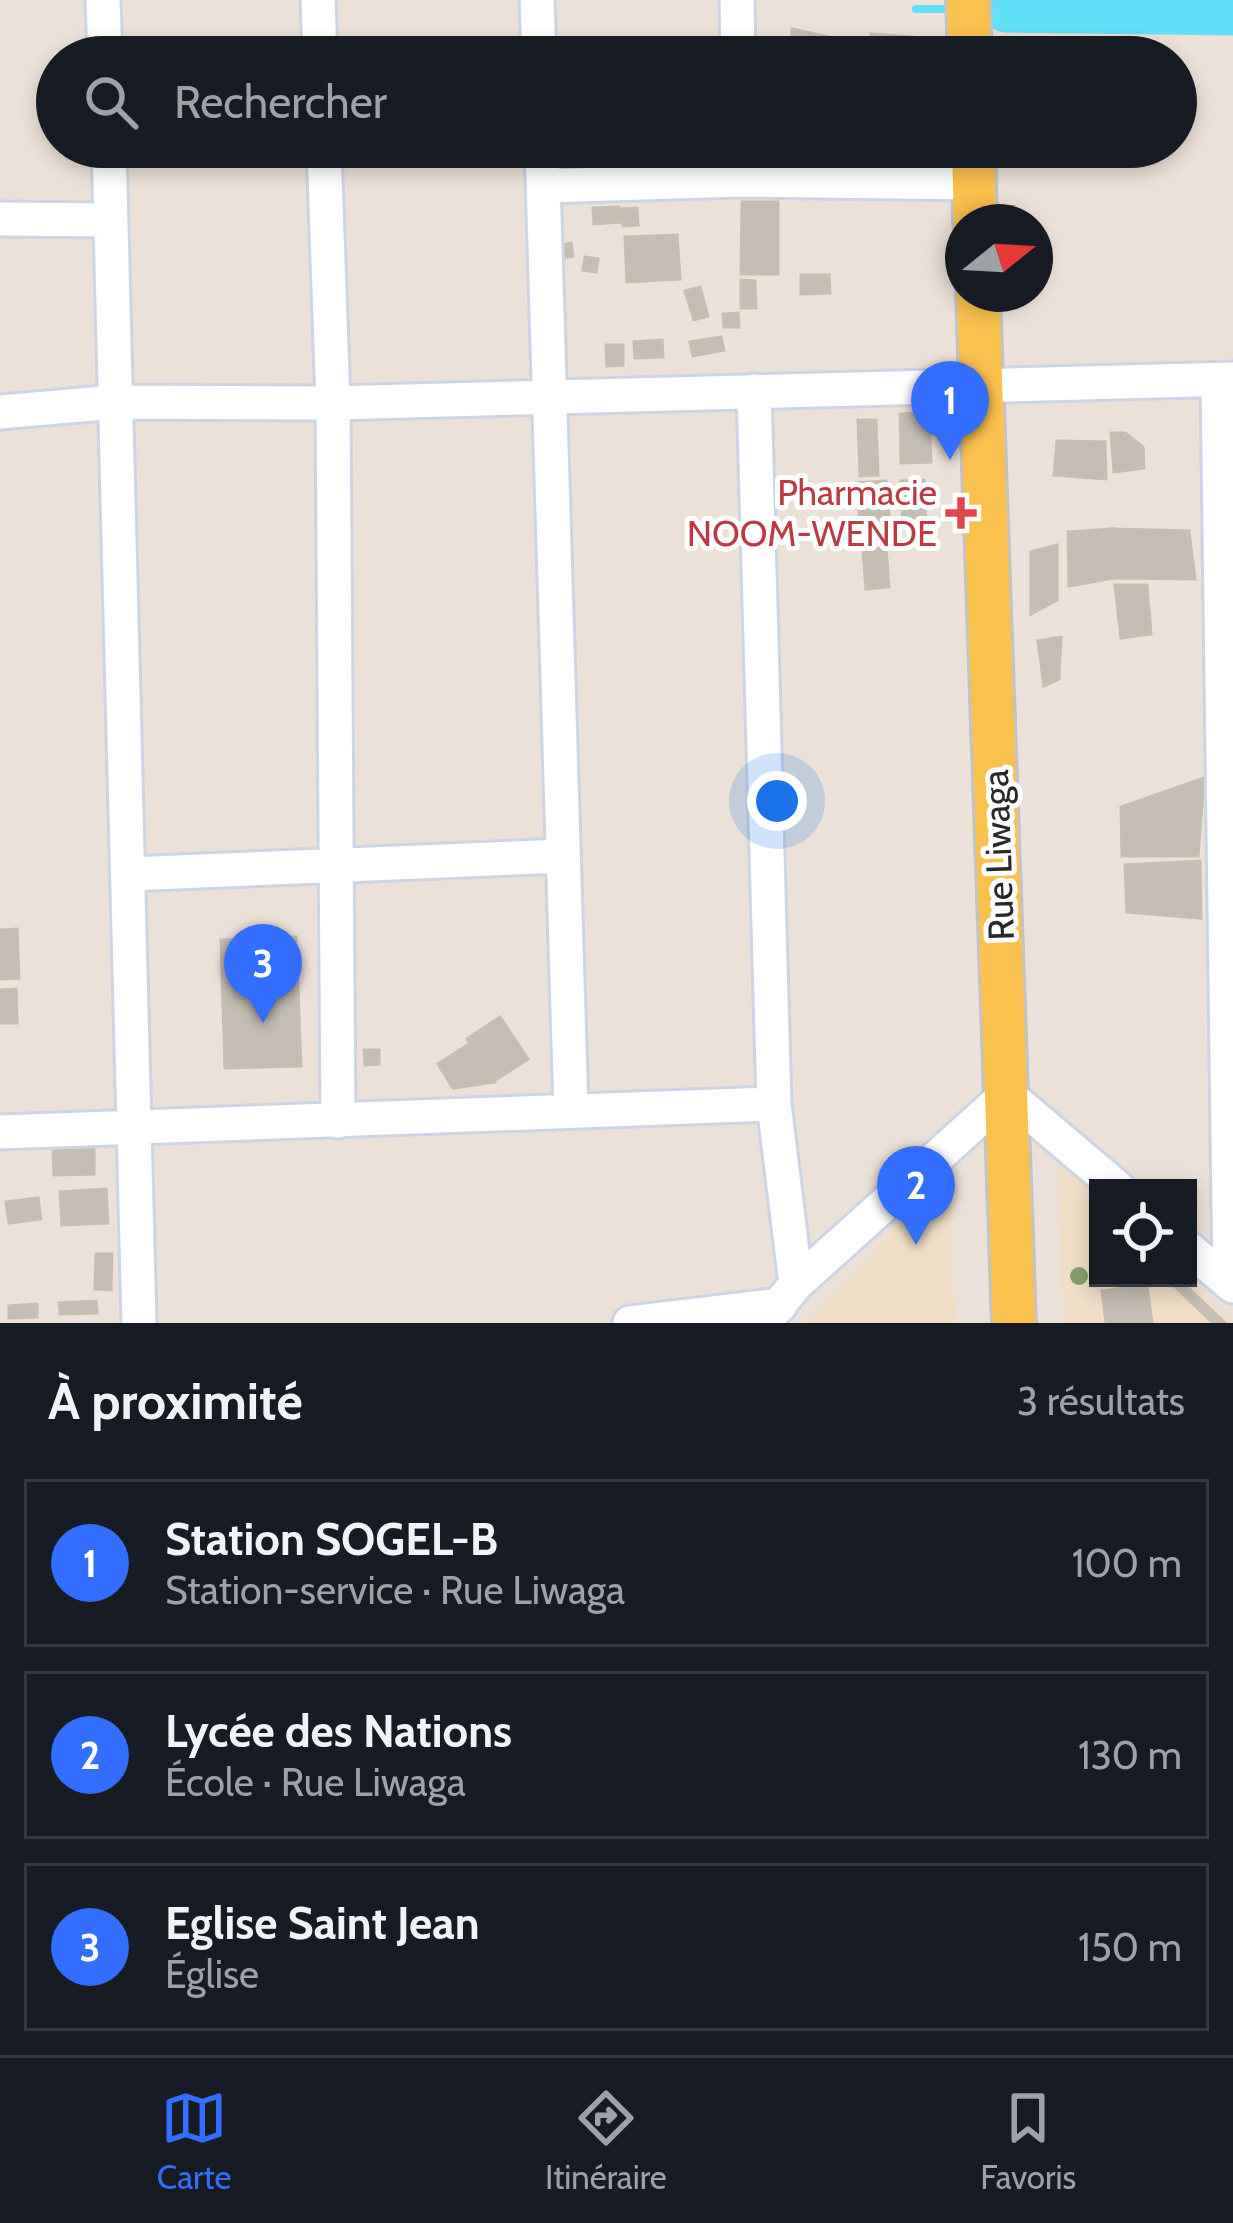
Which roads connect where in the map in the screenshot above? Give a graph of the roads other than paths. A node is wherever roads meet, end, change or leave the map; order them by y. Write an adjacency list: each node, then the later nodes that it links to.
1 (103, 0): 6 (street)
2 (318, 0): 7 (street)
3 (537, 0): 8 (street)
4 (737, 0): 9 (street)
5 (968, 0): 10 (main road)
6 (104, 36)
7 (319, 36)
8 (538, 36)
9 (738, 36)
10 (969, 36)
11 (110, 168): 19 (street)
12 (325, 168): 26 (street)
13 (543, 168): 17 (street)
14 (705, 168): 17 (street)
15 (788, 168): 16 (street)
16 (974, 184)
17 (544, 186): 24 (street)
18 (0, 219): 19 (street)
19 (112, 220): 25 (street)
20 (979, 312): 22 (main road, Rue Liwaga)
21 (1226, 380): 22 (street); 32 (street)
22 (981, 388): 23 (street); 31 (main road, Rue Liwaga)
23 (754, 391): 24 (street); 33 (street)
24 (549, 398): 26 (street); 28 (street)
25 (115, 402): 26 (street); 27 (street); 30 (street)
26 (333, 403): 29 (street)
27 (0, 412)
28 (563, 856): 29 (street); 34 (street)
29 (337, 865): 30 (street); 35 (street)
30 (129, 874): 36 (street)
31 (1007, 1094): 38 (street); 41 (street); 44 (main road, Rue Liwaga)
32 (1230, 1101): 40 (street)
33 (774, 1104): 34 (street); 41 (street)
34 (572, 1111): 35 (street)
35 (338, 1120): 36 (street)
36 (136, 1125): 37 (street); 42 (street)
37 (0, 1132)
38 (1107, 1179)
39 (1197, 1256): 40 (street)
40 (1232, 1285)
41 (780, 1304): 43 (street)
42 (139, 1323)
43 (630, 1323)
44 (1014, 1323)

